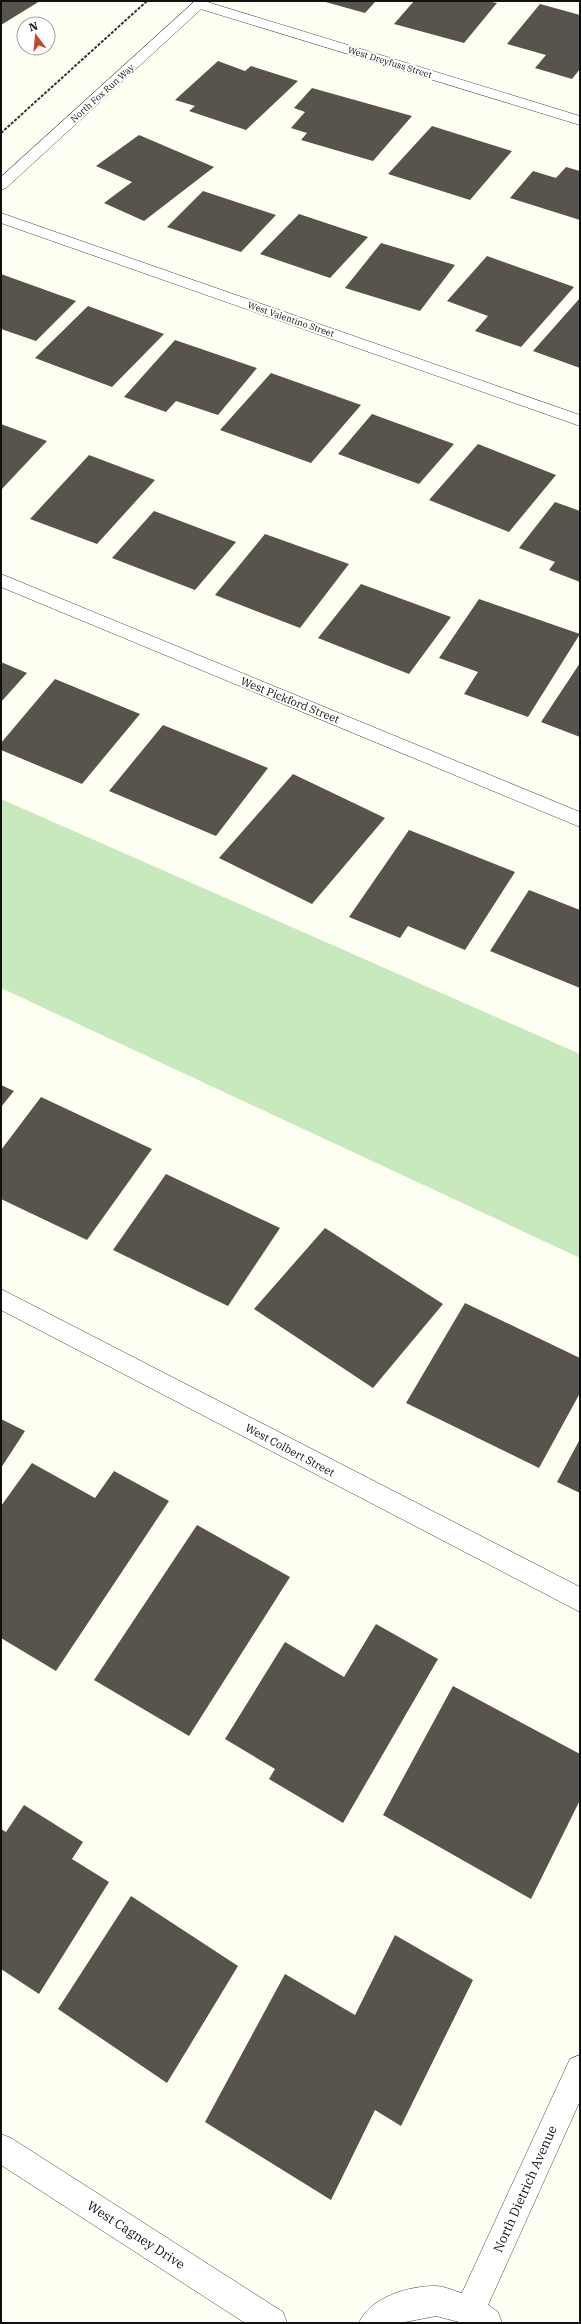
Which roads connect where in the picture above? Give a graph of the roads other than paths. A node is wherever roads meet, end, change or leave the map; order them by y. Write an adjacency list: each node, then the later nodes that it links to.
1 (201, 2): 2 (street, West Dreyfuss Street); 3 (street, North Fox Run Way)
2 (580, 121)
3 (1, 185)
4 (1, 218): 5 (street, West Valentino Street)
5 (580, 421)
6 (1, 580): 7 (street, West Pickford Street)
7 (580, 820)
8 (1, 1299): 9 (street, West Colbert Street)
9 (580, 1600)
10 (580, 2069): 12 (street, North Dietrich Avenue)
11 (1, 2148): 13 (street, West Cagney Drive)
12 (478, 2316): 14 (street)
13 (272, 2323)
14 (374, 2323)

